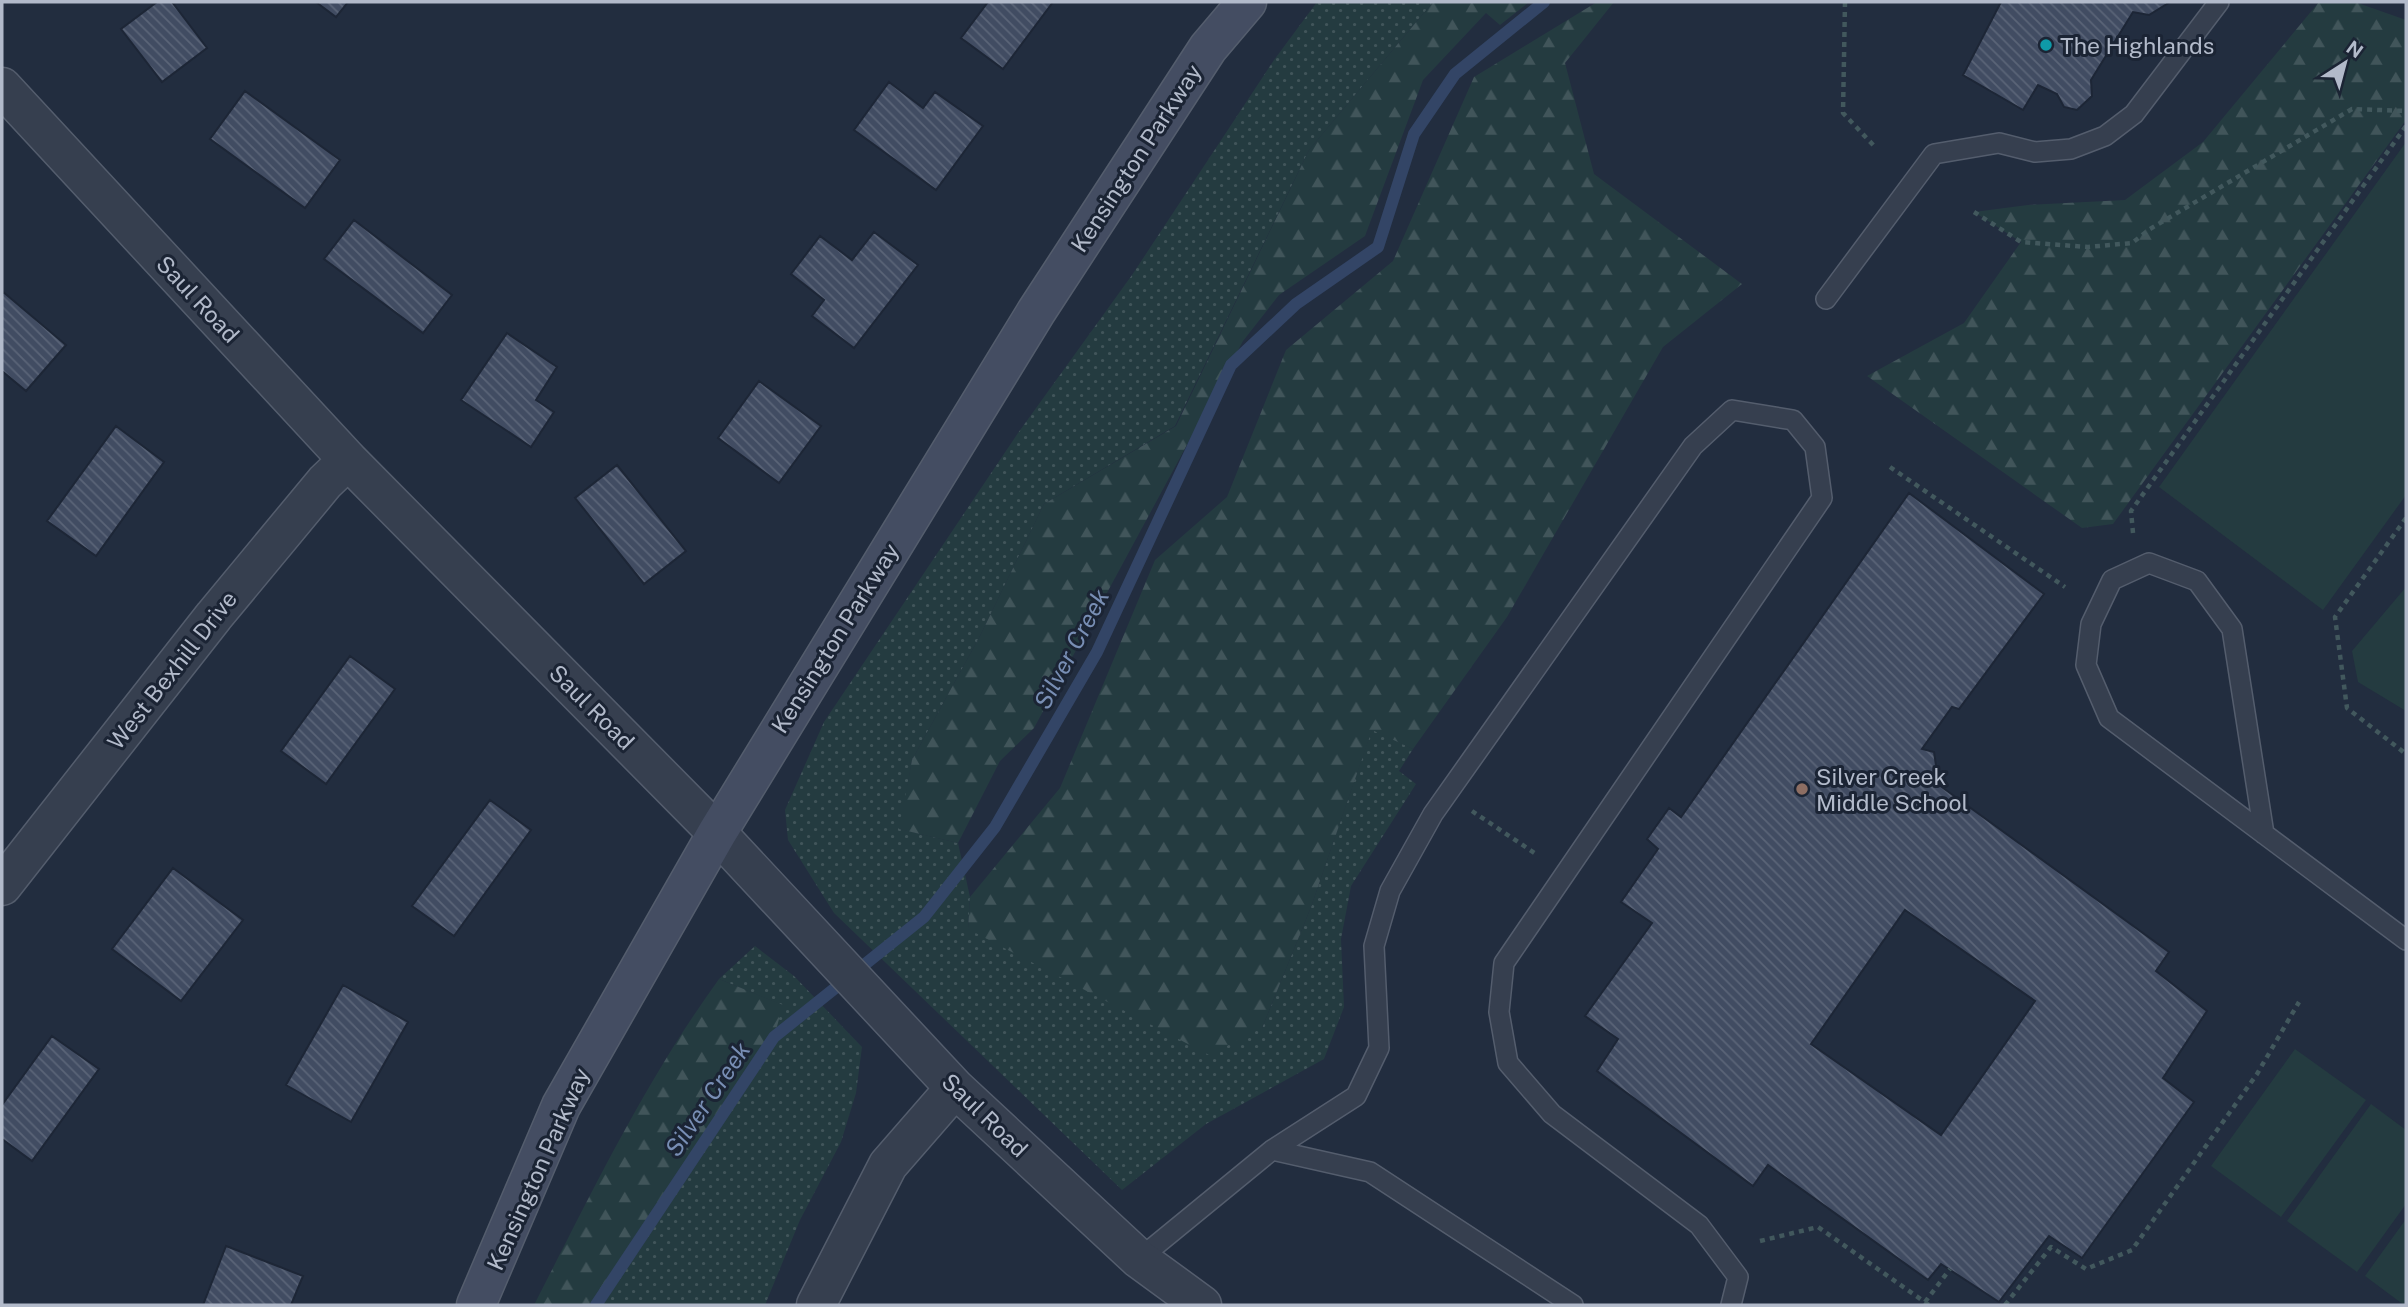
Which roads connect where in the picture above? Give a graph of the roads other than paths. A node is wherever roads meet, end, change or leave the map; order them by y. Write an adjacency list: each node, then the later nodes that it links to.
1 (1247, 2): 6 (street, Kensington Parkway)
2 (2220, 2): 4 (lane)
3 (2, 87): 5 (street, Saul Road)
4 (1826, 299)
5 (348, 460): 6 (street, Saul Road); 8 (street, West Bexhill Drive)
6 (717, 833): 10 (street, Saul Road); 13 (street, Kensington Parkway)
7 (2264, 834): 7 (lane); 9 (lane)
8 (2, 886)
9 (2406, 940)
10 (955, 1088): 12 (street, Saul Road); 14 (street)
11 (1272, 1150): 12 (lane); 16 (lane); 17 (lane)
12 (1139, 1259): 15 (street, Saul Road)
13 (477, 1305)
14 (816, 1305)
15 (1202, 1305)
16 (1573, 1305)
17 (1731, 1305)

